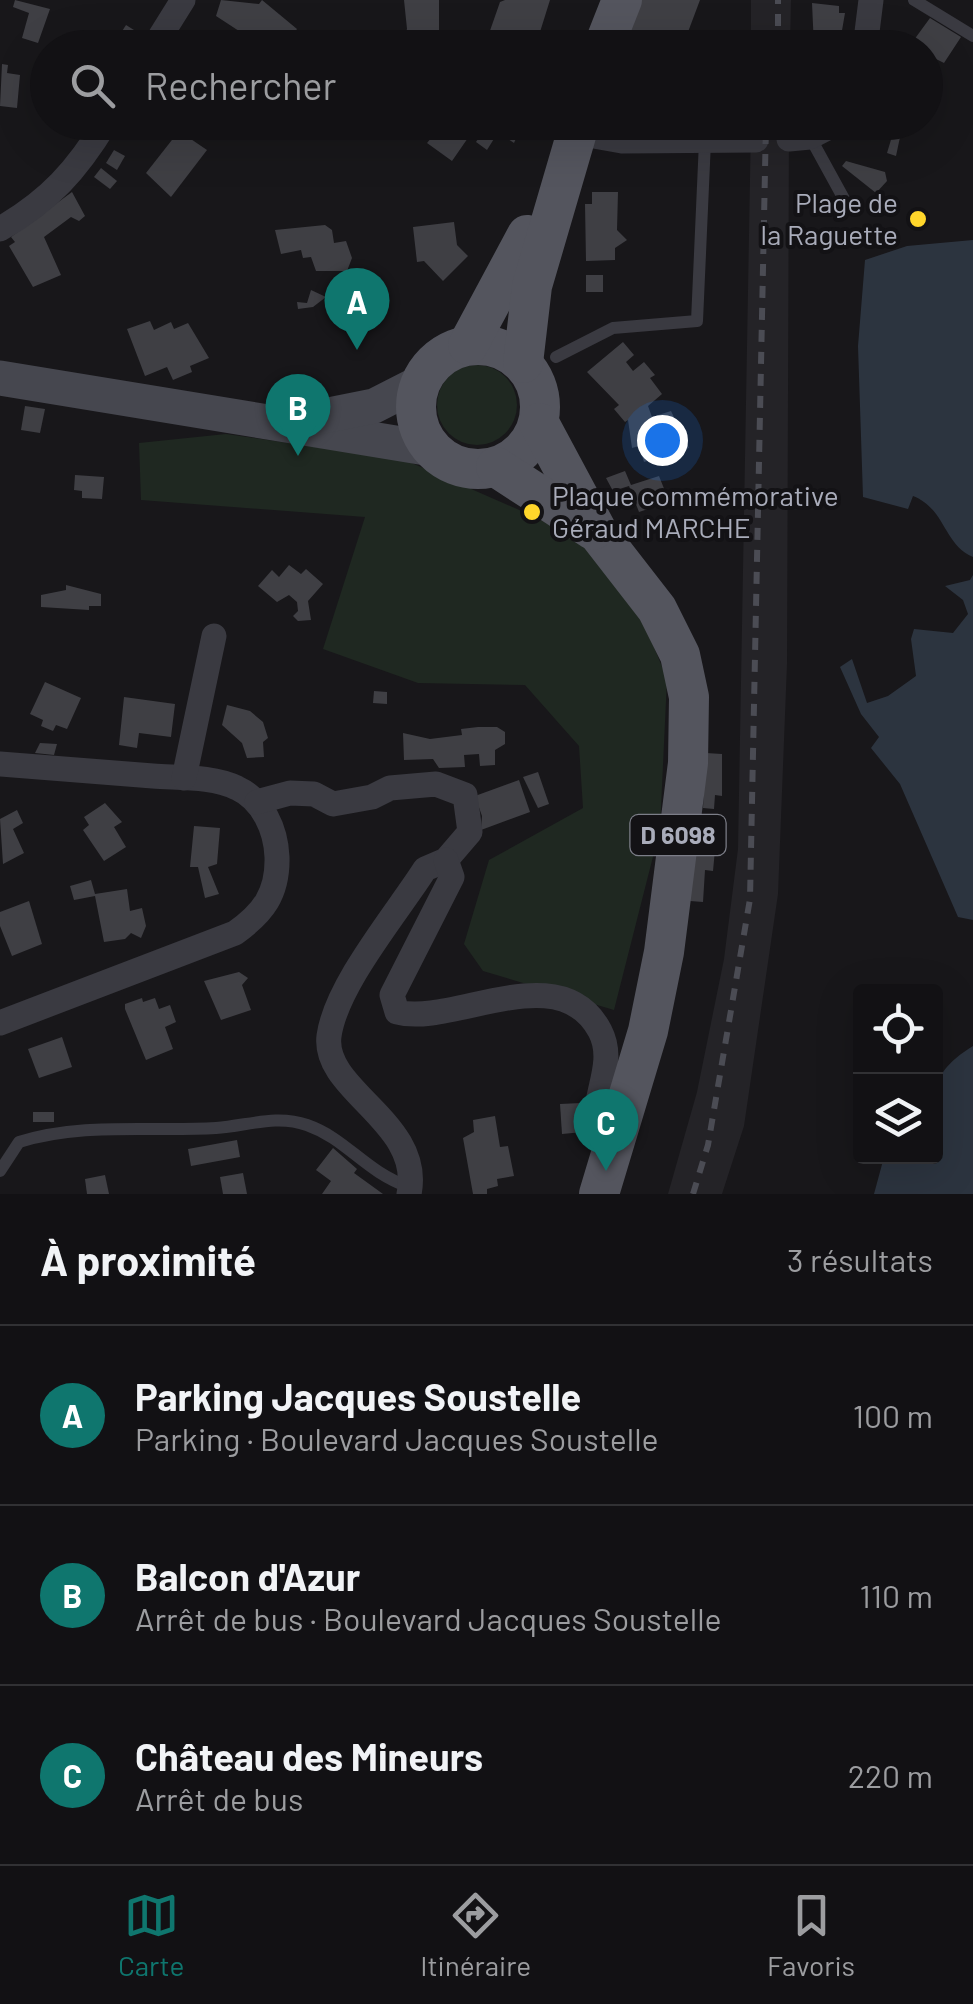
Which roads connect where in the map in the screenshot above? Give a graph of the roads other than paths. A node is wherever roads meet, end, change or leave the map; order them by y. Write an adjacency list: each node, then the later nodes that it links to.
1 (183, 0): 4 (street)
2 (871, 0): 5 (street)
3 (914, 0): 6 (lane)
4 (164, 30)
5 (867, 30)
6 (973, 36)
7 (95, 140): 15 (street)
8 (568, 140): 16 (main road)
9 (570, 140): 17 (main road)
10 (619, 140): 13 (street)
11 (756, 140): 13 (street)
12 (800, 140): 14 (lane)
13 (705, 141): 17 (lane)
14 (844, 199)
15 (6, 221)
16 (468, 345): 17 (main road); 19 (main road)
17 (539, 360): 21 (main road)
18 (0, 378): 20 (main road)
19 (420, 382): 20 (main road); 22 (main road)
20 (290, 423): 22 (main road)
21 (539, 423): 23 (main road); 24 (main road, D 6098)
22 (432, 449): 23 (main road)
23 (496, 466): 24 (main road, D 6098)
24 (598, 534): 32 (main road, D 6098)
25 (214, 636): 27 (street)
26 (0, 764): 27 (street)
27 (184, 778): 28 (street)
28 (257, 802): 29 (street); 30 (street)
29 (446, 860): 32 (street); 33 (street)
30 (0, 1022)
31 (0, 1171): 33 (lane)
32 (605, 1175)
33 (410, 1191)

